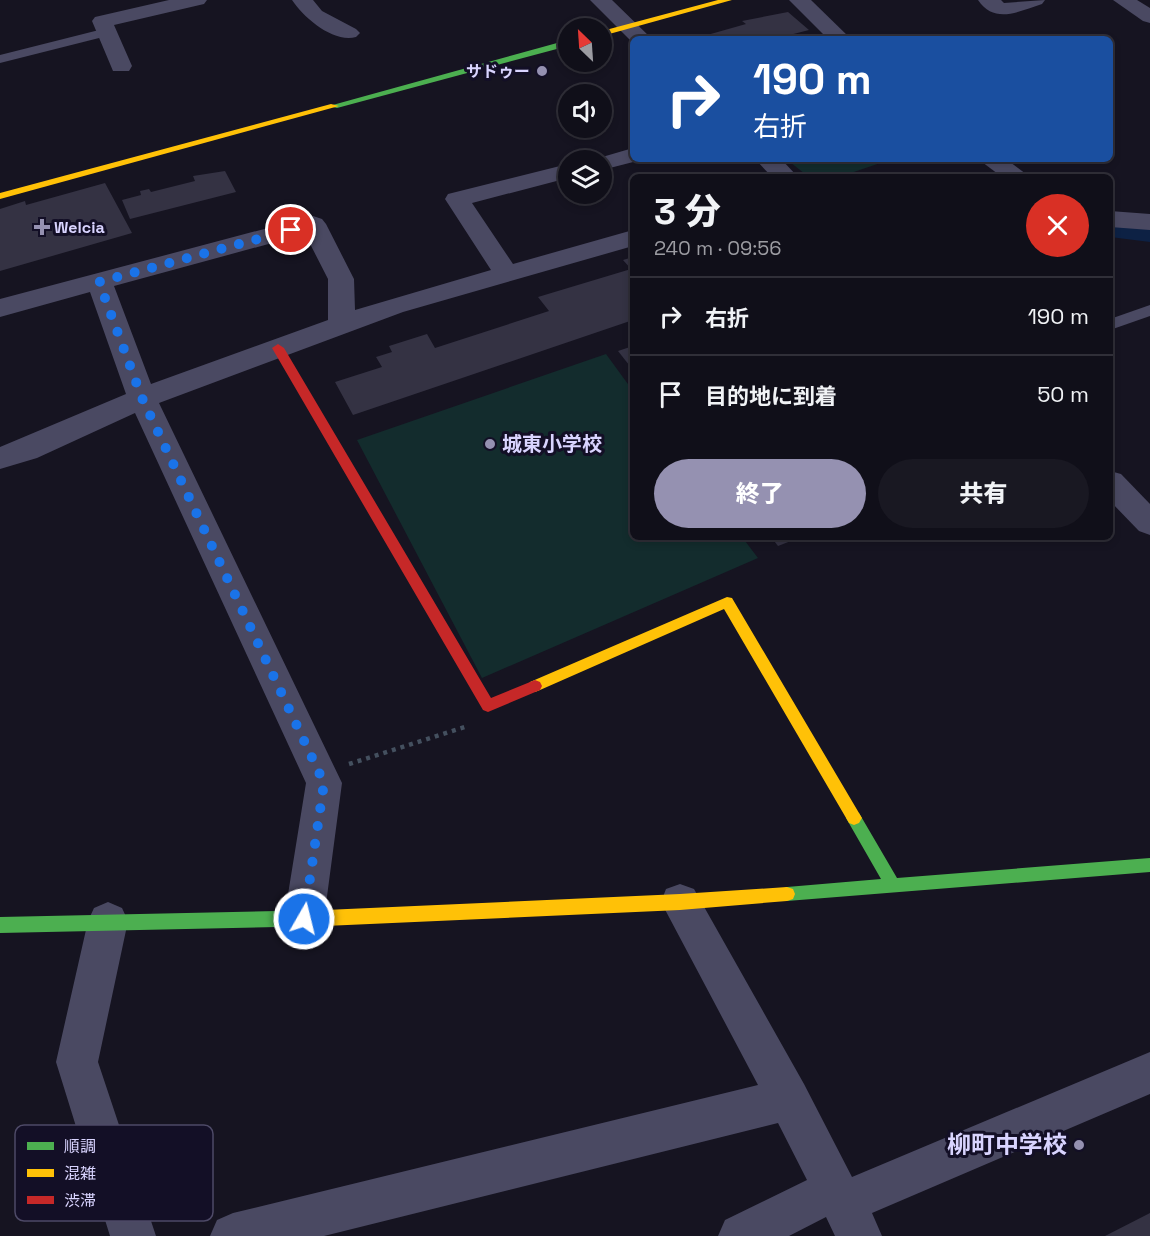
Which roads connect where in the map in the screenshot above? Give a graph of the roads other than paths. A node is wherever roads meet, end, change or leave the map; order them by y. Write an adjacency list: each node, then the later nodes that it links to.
1 (197, 0): 10 (street)
2 (302, 0): 11 (street)
3 (600, 0): 12 (street)
4 (728, 0): 12 (street)
5 (799, 0): 14 (street)
6 (988, 0): 7 (street)
7 (1035, 0)
8 (1123, 0): 9 (street)
9 (1150, 17)
10 (107, 32): 16 (lane); 17 (street)
11 (349, 33)
12 (635, 33): 13 (street)
13 (612, 34)
14 (837, 36)
15 (558, 46): 25 (street)
16 (0, 59)
17 (121, 66)
18 (630, 156): 19 (street)
19 (612, 160)
20 (770, 162): 23 (street)
21 (995, 162): 24 (street)
22 (558, 174): 29 (street)
23 (783, 174)
24 (1013, 174)
25 (0, 196)
26 (1113, 219): 27 (street)
27 (1150, 222)
28 (630, 239): 29 (street)
29 (508, 275): 34 (street)
30 (99, 282): 31 (street); 34 (street); 36 (street)
31 (0, 308)
32 (1150, 310): 33 (lane)
33 (1113, 324)
34 (342, 325): 35 (street)
35 (278, 348): 36 (street); 41 (street)
36 (142, 398): 37 (street); 43 (street)
37 (0, 458)
38 (1113, 485): 39 (street)
39 (1150, 524)
40 (1150, 865): 41 (street)
41 (893, 885): 42 (street)
42 (680, 902): 43 (street); 47 (street)
43 (304, 919): 44 (street)
44 (108, 921): 45 (street); 48 (street)
45 (0, 925)
46 (1150, 1074): 49 (street)
47 (789, 1099): 49 (street); 52 (street)
48 (97, 1125)
49 (846, 1209): 53 (street)
50 (128, 1221): 51 (street)
51 (133, 1236)
52 (233, 1236)
53 (741, 1236)

